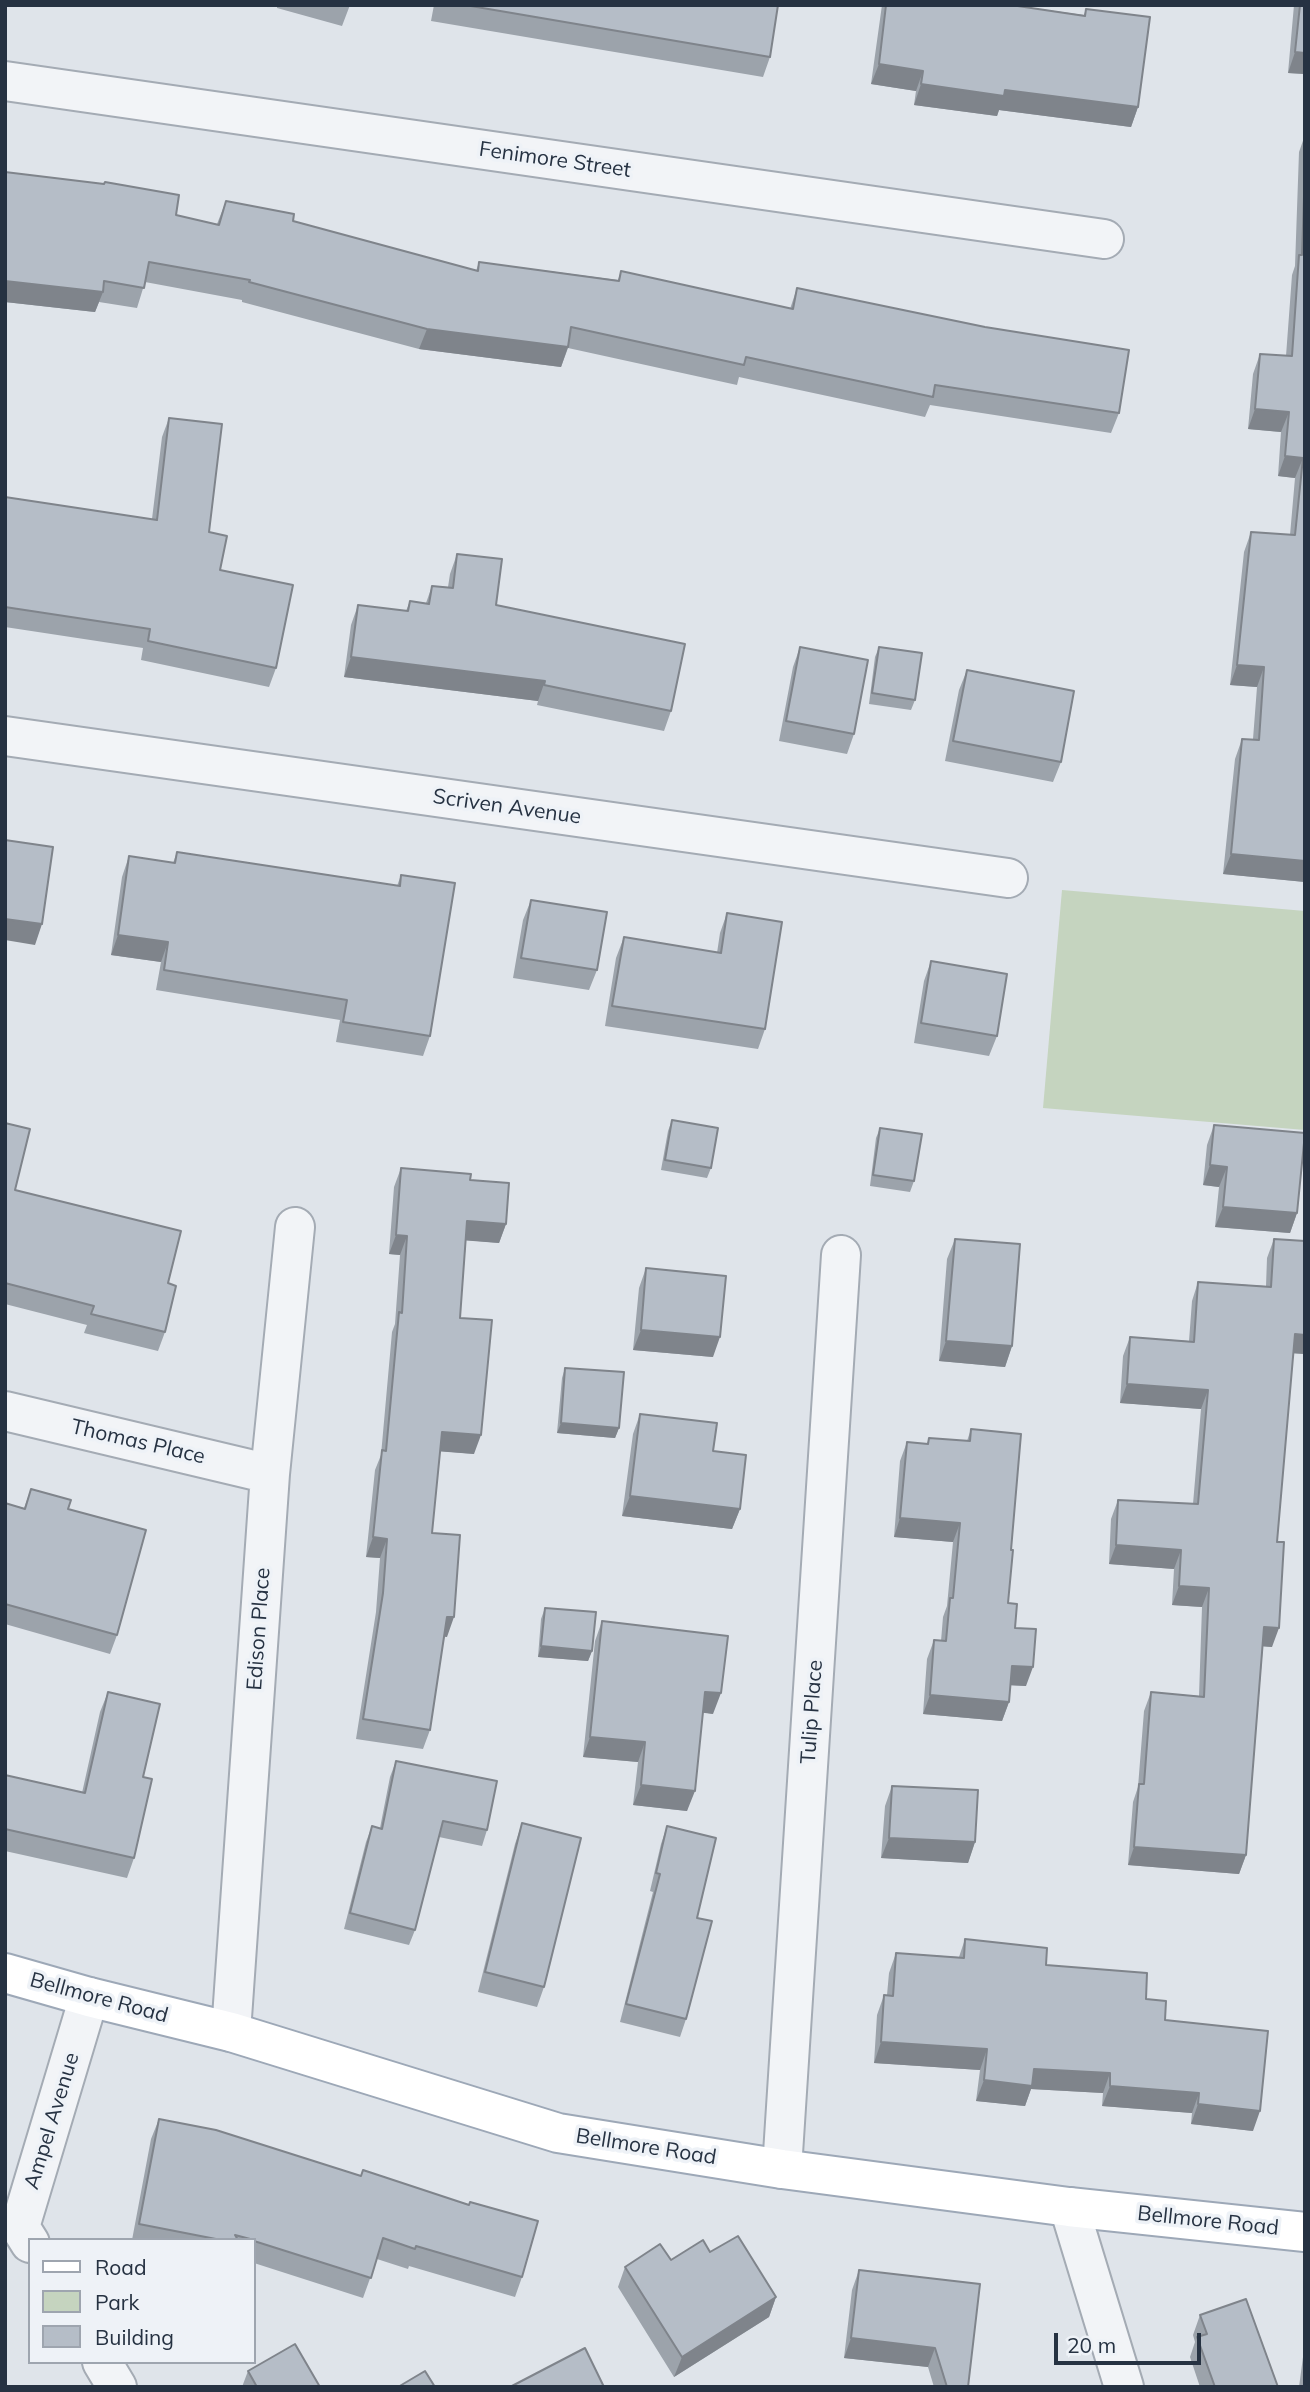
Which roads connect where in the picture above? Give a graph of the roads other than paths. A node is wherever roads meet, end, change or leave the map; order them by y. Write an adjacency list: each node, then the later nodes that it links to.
1 (5, 80): 2 (street, Fenimore Street)
2 (1104, 239)
3 (5, 736): 4 (street, Scriven Avenue)
4 (1008, 878)
5 (295, 1227): 8 (street, Edison Place)
6 (841, 1255): 12 (street, Tulip Place)
7 (5, 1410): 8 (street, Thomas Place)
8 (270, 1474): 11 (street, Edison Place)
9 (5, 1973): 10 (main road, Bellmore Road)
10 (89, 1997): 11 (main road, Bellmore Road); 15 (street, Ampel Avenue)
11 (231, 2032): 12 (main road, Bellmore Road)
12 (782, 2169): 13 (main road, Bellmore Road)
13 (1069, 2207): 14 (main road, Bellmore Road); 18 (street)
14 (1305, 2232)
15 (28, 2240)
16 (103, 2364): 17 (street)
17 (117, 2387)
18 (1124, 2387)

